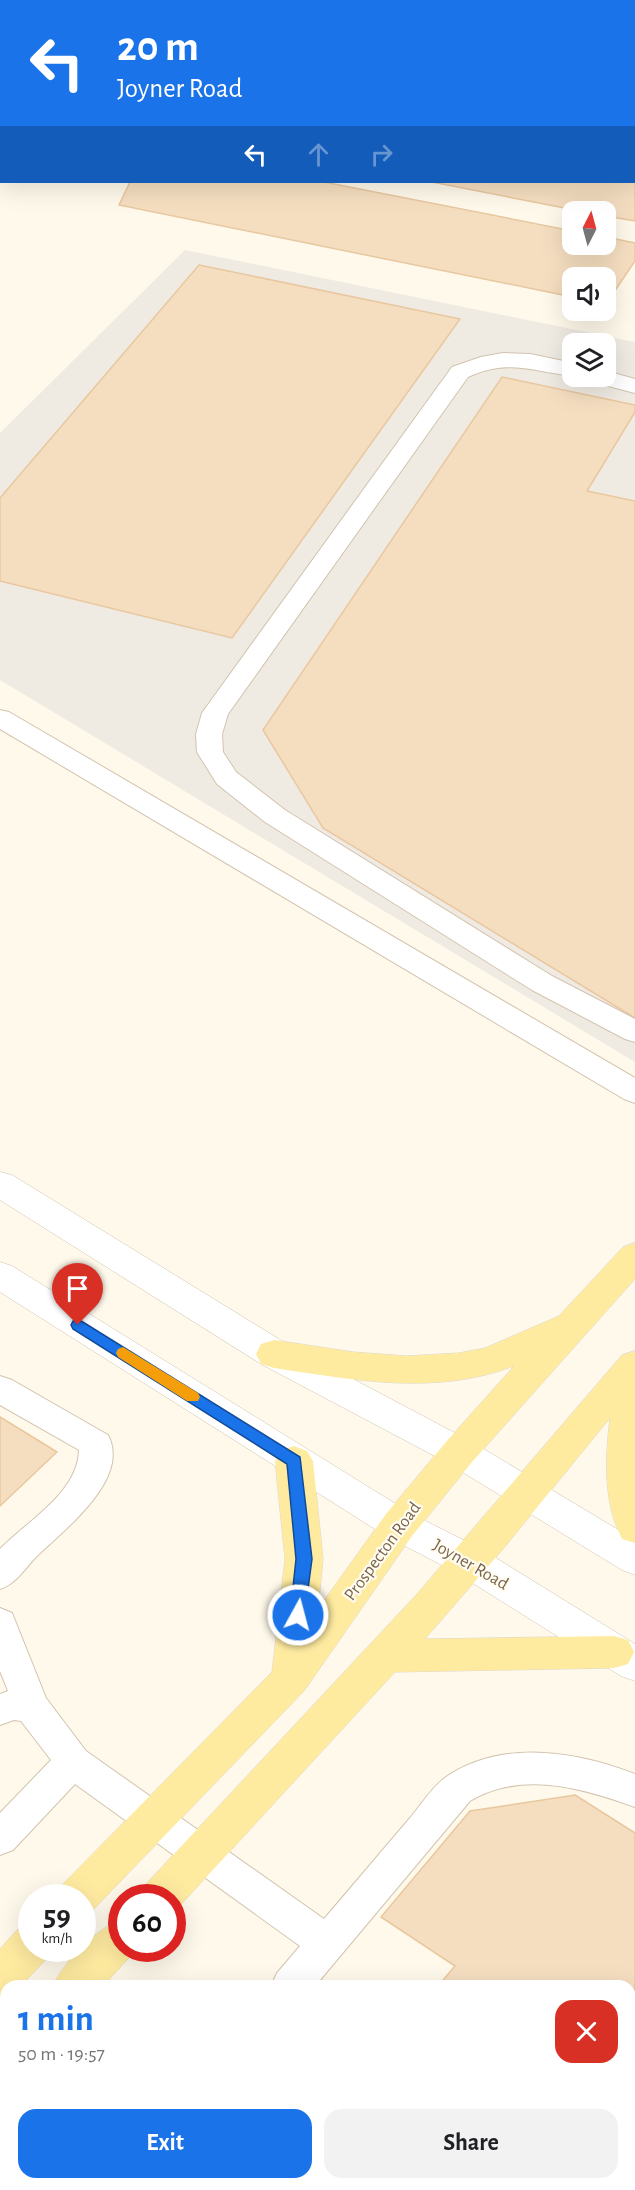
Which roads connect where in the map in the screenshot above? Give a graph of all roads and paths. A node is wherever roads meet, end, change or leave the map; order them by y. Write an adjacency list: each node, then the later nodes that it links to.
1 (562, 368): 5 (lane)
2 (616, 381): 3 (lane)
3 (635, 386)
4 (0, 718): 6 (lane)
5 (635, 1032)
6 (635, 1092)
7 (0, 1184): 11 (street)
8 (635, 1256): 10 (main road, Prospecton Road)
9 (0, 1275): 16 (street, Joyner Road)
10 (571, 1325): 11 (main road); 15 (main road, Prospecton Road)
11 (274, 1354): 15 (street)
12 (635, 1365): 17 (main road)
13 (635, 1372): 19 (main road)
14 (0, 1389): 22 (lane)
15 (459, 1452): 17 (street); 18 (main road, Prospecton Road)
16 (294, 1461): 18 (street, Joyner Road); 26 (main road)
17 (526, 1492): 20 (street); 21 (main road)
18 (399, 1525): 21 (street, Joyner Road); 26 (main road, Prospecton Road)
19 (635, 1528)
20 (635, 1559)
21 (470, 1561): 24 (main road); 25 (street, Joyner Road)
22 (0, 1575)
23 (0, 1623): 27 (lane)
24 (385, 1656): 25 (main road); 32 (main road)
25 (625, 1658)
26 (290, 1679): 30 (main road, Prospecton Road)
27 (16, 1708): 28 (lane)
28 (74, 1762): 30 (lane); 31 (lane)
29 (635, 1791): 35 (lane)
30 (156, 1819): 32 (lane); 33 (main road, Prospecton Road)
31 (0, 1838)
32 (202, 1852): 34 (main road); 35 (lane)
33 (91, 1884)
34 (173, 1884)
35 (327, 1944): 40 (lane)
36 (108, 1952): 39 (main road)
37 (18, 1959): 38 (main road)
38 (0, 1979)
39 (81, 1980)
40 (296, 1980)

